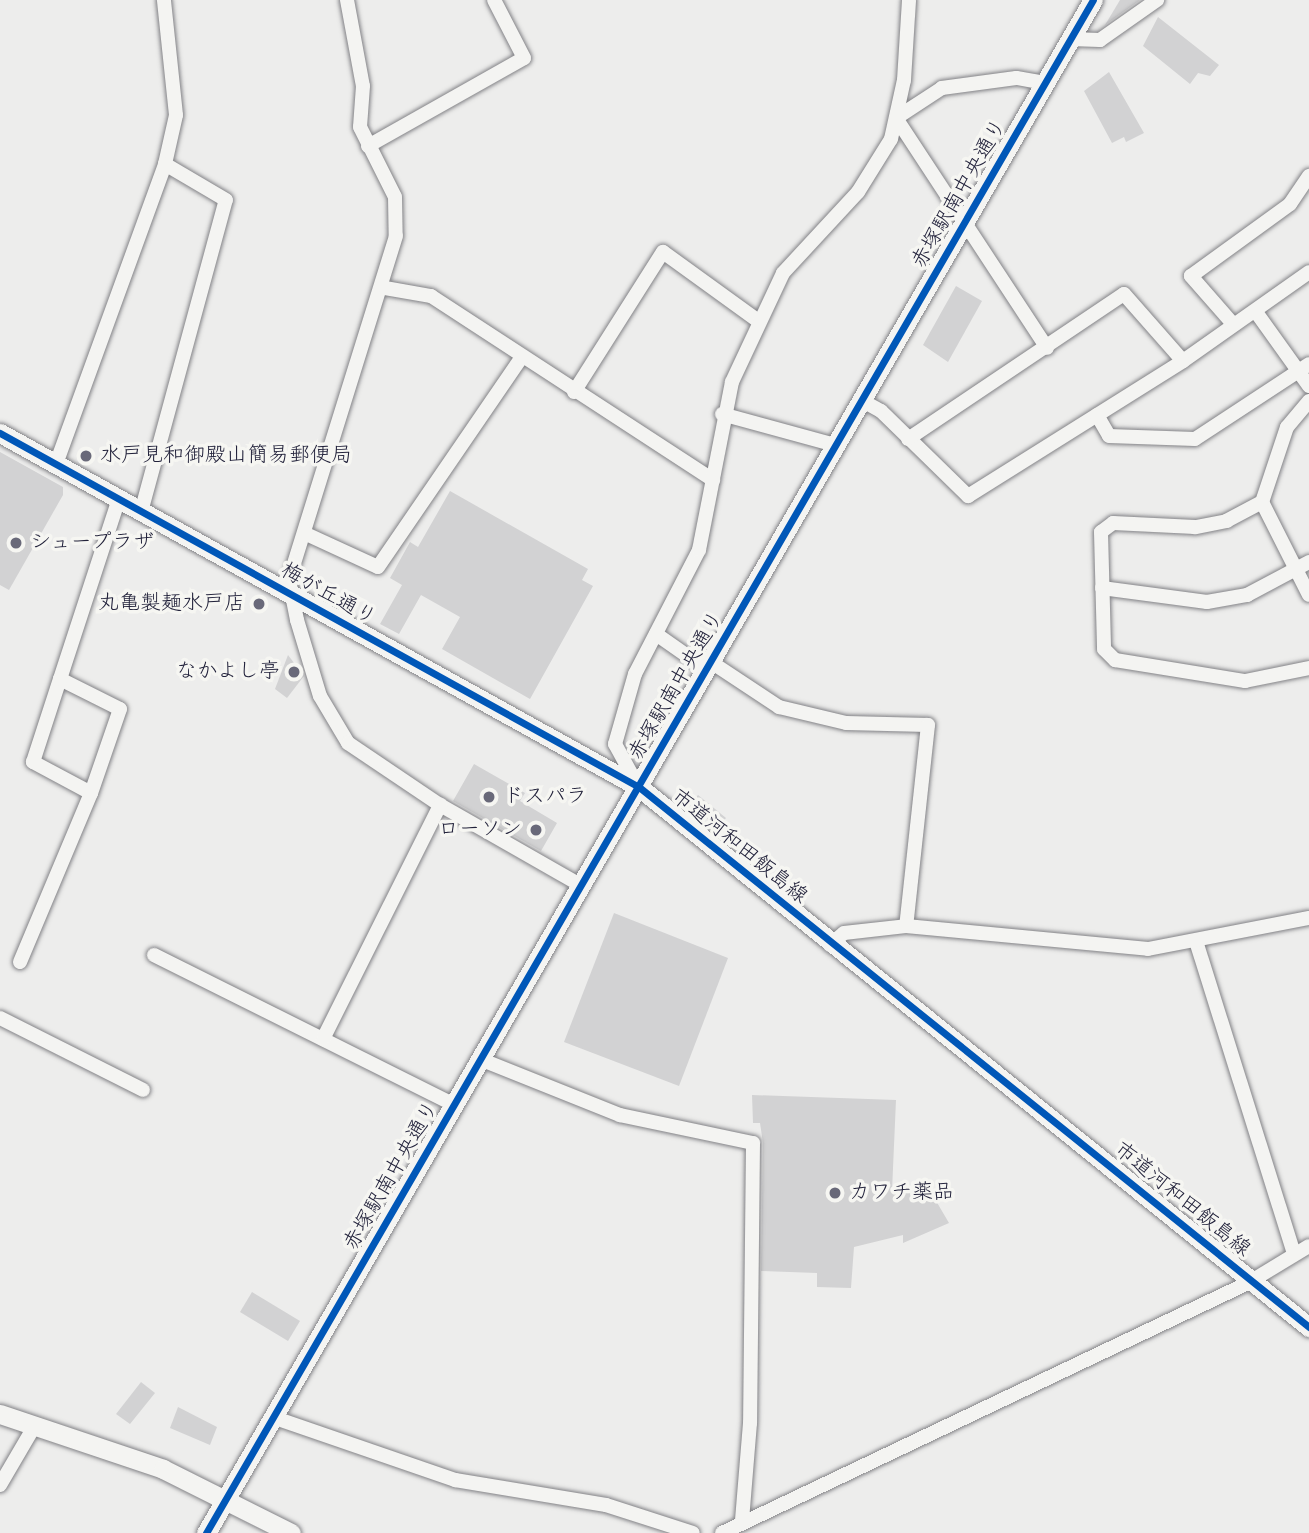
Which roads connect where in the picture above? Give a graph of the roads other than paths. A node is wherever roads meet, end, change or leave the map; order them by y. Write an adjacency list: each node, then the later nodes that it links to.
1 (347, 0): 10 (street)
2 (494, 0): 10 (street)
3 (909, 0): 9 (street)
4 (1093, 0): 7 (street, 赤塚駅南中央通り)
5 (1157, 0): 7 (street)
6 (161, 1): 11 (street)
7 (1070, 39): 8 (street, 赤塚駅南中央通り)
8 (1045, 83): 9 (street); 13 (street, 赤塚駅南中央通り)
9 (896, 118): 13 (street); 17 (street)
10 (368, 146): 15 (street)
11 (165, 164): 33 (street); 37 (street)
12 (1309, 176): 18 (street)
13 (962, 224): 19 (street); 26 (street, 赤塚駅南中央通り)
14 (1309, 272): 16 (street)
15 (385, 288): 20 (street); 38 (street)
16 (1256, 312): 18 (street); 23 (street)
17 (757, 320): 25 (street); 28 (street)
18 (1233, 324): 21 (street)
19 (1047, 348): 21 (street); 31 (street)
20 (522, 356): 25 (street); 38 (street)
21 (1183, 361): 29 (street)
22 (1309, 364): 23 (street)
23 (1296, 374): 24 (street); 29 (street)
24 (1309, 386)
25 (574, 393): 34 (street)
26 (861, 400): 31 (street); 32 (street, 赤塚駅南中央通り)
27 (1309, 401): 36 (street)
28 (722, 414): 32 (street); 34 (street)
29 (1097, 415): 31 (street)
30 (0, 433): 33 (street, 梅が丘通り)
31 (908, 439)
32 (835, 445): 44 (street, 赤塚駅南中央通り)
33 (56, 464): 35 (street, 梅が丘通り)
34 (713, 480): 43 (street)
35 (119, 499): 37 (street, 梅が丘通り); 46 (street)
36 (1262, 502): 39 (street); 40 (street)
37 (141, 512): 41 (street, 梅が丘通り)
38 (304, 533): 41 (street)
39 (1303, 565): 40 (street); 42 (street)
40 (1102, 588): 45 (street)
41 (291, 594): 47 (street, 梅が丘通り); 49 (street)
42 (1309, 595)
43 (656, 634): 44 (street); 47 (street)
44 (708, 666): 47 (street, 赤塚駅南中央通り); 52 (street)
45 (1309, 668)
46 (60, 679): 48 (street); 48 (street)
47 (639, 788): 50 (street, 赤塚駅南中央通り); 54 (street, 市道河和田飯島線)
48 (91, 793): 56 (street)
49 (440, 805): 50 (street); 58 (street)
50 (582, 886): 59 (street, 赤塚駅南中央通り)
51 (1309, 918): 53 (street)
52 (906, 926): 53 (street); 54 (street)
53 (1196, 941): 63 (street)
54 (830, 945): 64 (street, 市道河和田飯島線)
55 (154, 955): 58 (street)
56 (20, 962)
57 (0, 1018): 60 (street)
58 (323, 1039): 61 (street)
59 (480, 1059): 61 (street, 赤塚駅南中央通り); 71 (street)
60 (143, 1090)
61 (453, 1104): 67 (street, 赤塚駅南中央通り)
62 (1309, 1246): 63 (street)
63 (1294, 1253): 64 (street)
64 (1248, 1283): 65 (street, 市道河和田飯島線); 71 (street)
65 (1309, 1327)
66 (0, 1414): 68 (street)
67 (272, 1417): 70 (street, 赤塚駅南中央通り); 74 (street)
68 (35, 1425): 69 (street); 70 (street)
69 (0, 1485)
70 (227, 1496): 72 (street, 赤塚駅南中央通り); 73 (street)
71 (742, 1521): 75 (street)
72 (205, 1533)
73 (291, 1533)
74 (693, 1533)
75 (722, 1533)

